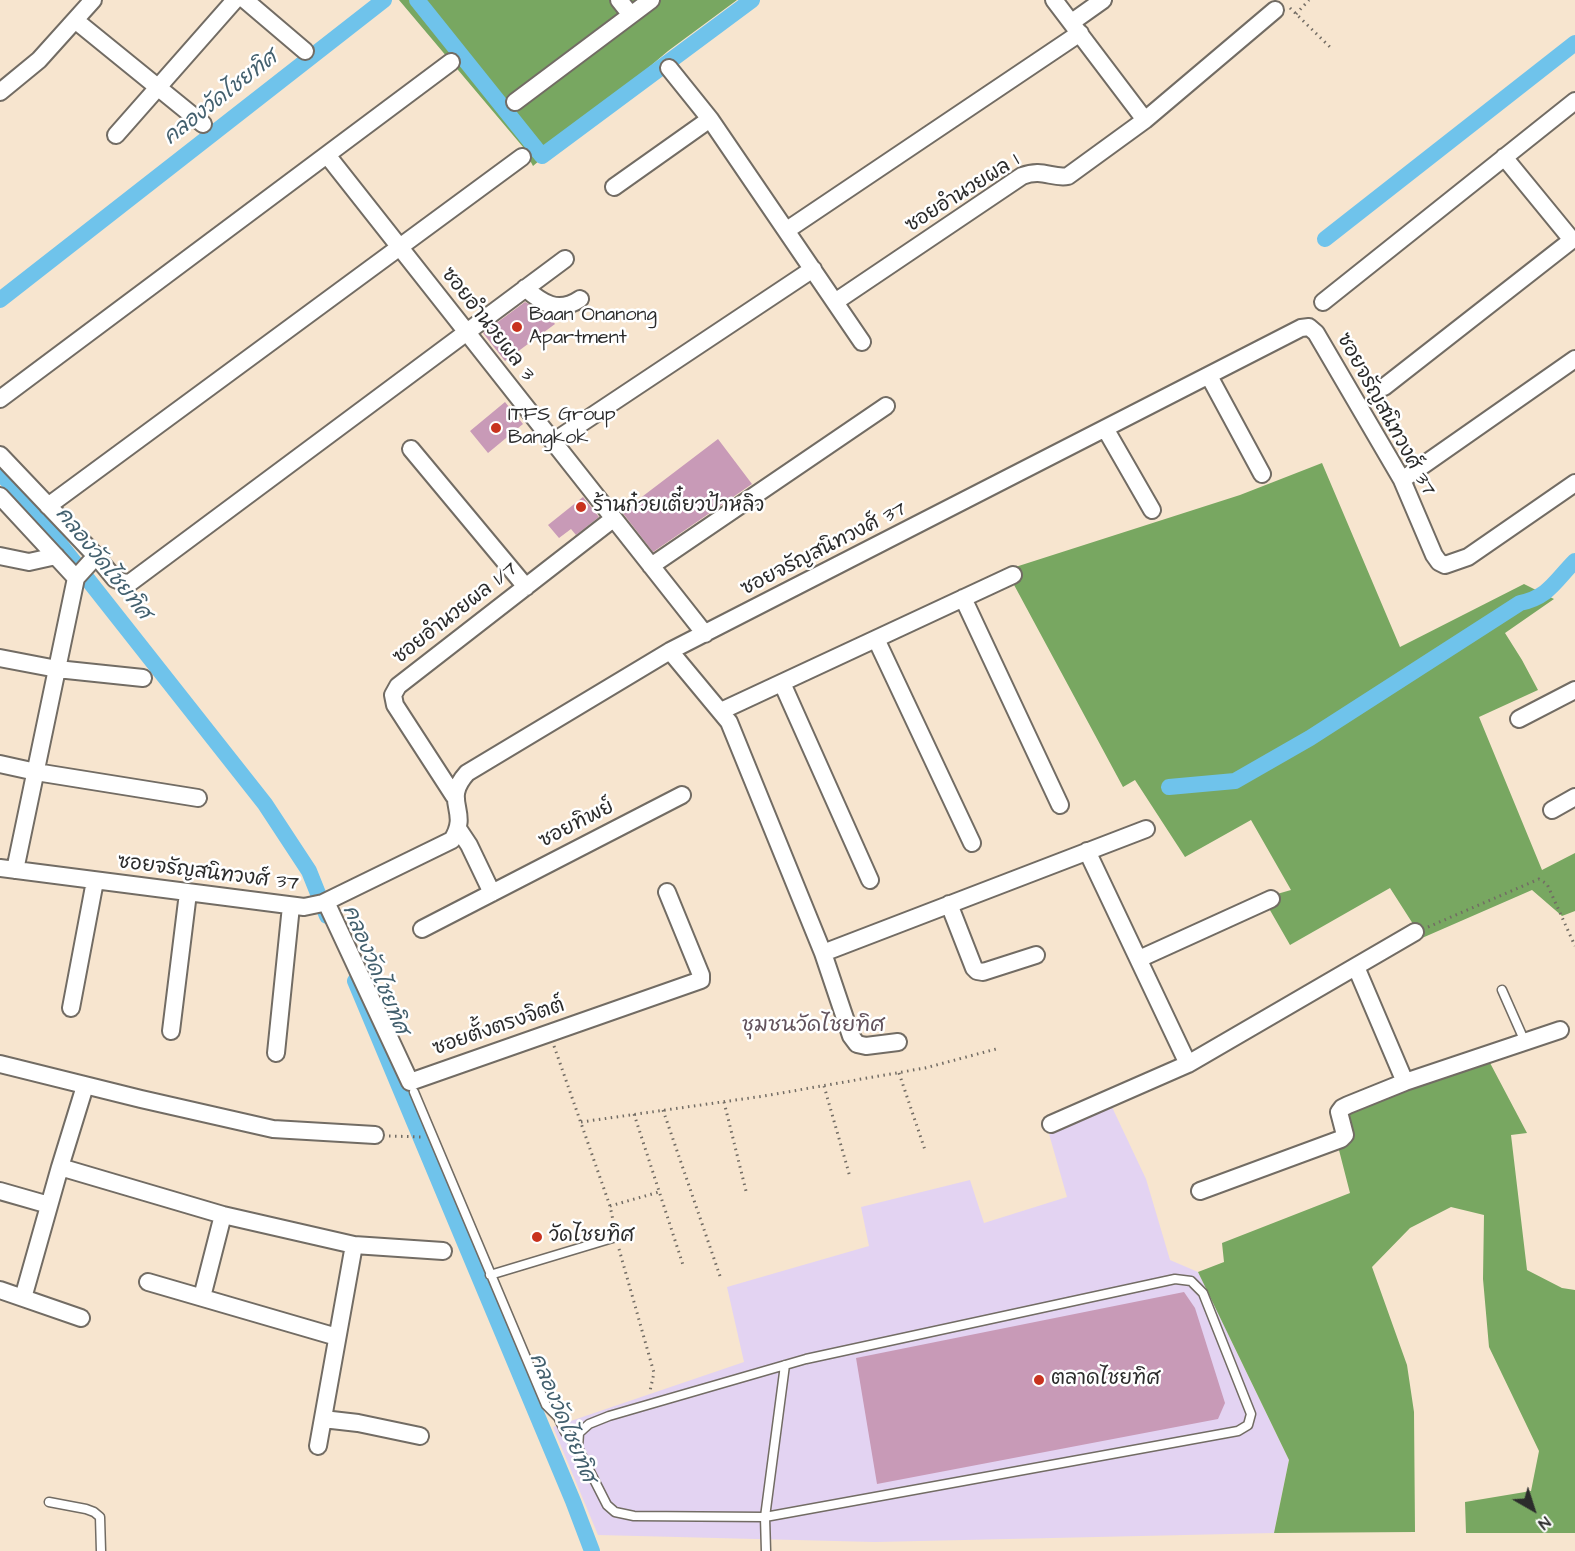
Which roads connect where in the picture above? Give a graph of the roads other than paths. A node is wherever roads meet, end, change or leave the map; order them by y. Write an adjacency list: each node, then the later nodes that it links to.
1 (93, 0): 10 (street)
2 (235, 0): 15 (street)
3 (245, 0): 12 (street)
4 (619, 0): 9 (street)
5 (651, 0): 9 (street)
6 (1054, 0): 11 (street)
7 (1103, 0): 11 (street)
8 (1281, 8): 20 (street, ซอยอำนวยผล 1)
9 (631, 15): 18 (street)
10 (75, 20): 15 (street); 16 (street)
11 (1076, 28): 20 (street); 27 (street)
12 (305, 51)
13 (451, 63): 23 (street)
14 (669, 68): 19 (street)
15 (158, 87): 21 (street); 22 (street)
16 (0, 92)
17 (1575, 101): 25 (street)
18 (515, 102)
19 (710, 119): 26 (street); 27 (street)
20 (1145, 120): 34 (street, ซอยอำนวยผล 1)
21 (203, 124)
22 (116, 135)
23 (327, 155): 29 (street, ซอยอำนวยผล 3); 41 (street)
24 (522, 157): 29 (street)
25 (1504, 157): 28 (street); 35 (street)
26 (614, 187)
27 (788, 230): 31 (street)
28 (1574, 239): 40 (street)
29 (399, 247): 36 (street, ซอยอำนวยผล 3); 51 (street)
30 (565, 259): 32 (street)
31 (813, 269): 34 (street); 44 (street)
32 (525, 288): 33 (street); 36 (street)
33 (580, 298)
34 (835, 302): 37 (street)
35 (1323, 302)
36 (466, 332): 44 (street, ซอยอำนวยผล 3); 57 (street)
37 (862, 342)
38 (1575, 359): 48 (street)
39 (1209, 376): 43 (street, ซอยจรัญสนิทวงศ์ 37); 47 (street); 48 (street, ซอยจรัญสนิทวงศ์ 37)
40 (1384, 387)
41 (0, 399)
42 (886, 406): 56 (street)
43 (1106, 430): 52 (street); 61 (street, ซอยจรัญสนิทวงศ์ 37)
44 (553, 442): 53 (street, ซอยอำนวยผล 3)
45 (411, 449): 59 (street)
46 (0, 455): 51 (street)
47 (1262, 474)
48 (1402, 480): 49 (street, ซอยจรัญสนิทวงศ์ 37)
49 (1575, 483)
50 (0, 496): 55 (street)
51 (48, 506): 57 (street)
52 (1152, 510)
53 (613, 519): 56 (street, ซอยอำนวยผล 3); 59 (street, ซอยอำนวยผล 1/7)
54 (0, 556): 55 (street)
55 (56, 556): 57 (street)
56 (651, 566): 61 (street, ซอยอำนวยผล 3)
57 (84, 569): 65 (street)
58 (1013, 575): 60 (street)
59 (526, 587): 74 (street, ซอยอำนวยผล 1/7)
60 (963, 598): 62 (street); 77 (street)
61 (705, 634): 63 (street, ซอยจรัญสนิทวงศ์ 37)
62 (876, 639): 67 (street); 81 (street)
63 (670, 651): 69 (street); 74 (street, ซอยจรัญสนิทวงศ์ 37)
64 (0, 658): 65 (street)
65 (57, 669): 66 (street); 72 (street)
66 (143, 678)
67 (782, 683): 69 (street); 84 (street)
68 (1575, 690): 70 (street)
69 (721, 711): 95 (street)
70 (1519, 719)
71 (0, 764): 72 (street)
72 (36, 772): 76 (street); 83 (street)
73 (682, 795): 88 (street, ซอยทิพย์)
74 (454, 796): 80 (street)
75 (1575, 797): 78 (street)
76 (198, 798)
77 (1060, 805)
78 (1552, 810)
79 (1146, 829): 82 (street)
80 (459, 830): 88 (street); 90 (street, ซอยจรัญสนิทวงศ์ 37)
81 (972, 843)
82 (1087, 851): 91 (street); 97 (street)
83 (8, 869): 85 (street, ซอยจรัญสนิทวงศ์ 37)
84 (870, 880)
85 (95, 881): 86 (street, ซอยจรัญสนิทวงศ์ 37); 100 (street)
86 (188, 892): 92 (street, ซอยจรัญสนิทวงศ์ 37); 102 (street)
87 (667, 892): 90 (street, ซอยตั้งตรงจิตต์)
88 (492, 893): 93 (street, ซอยทิพย์)
89 (1271, 899): 97 (street)
90 (325, 902): 92 (street, ซอยจรัญสนิทวงศ์ 37)
91 (950, 904): 95 (street); 96 (street)
92 (297, 906): 105 (street)
93 (423, 929)
94 (1415, 932): 98 (street)
95 (823, 953): 104 (street)
96 (1036, 955)
97 (1138, 959): 107 (street)
98 (1356, 967): 107 (street); 108 (street)
99 (1502, 990): 103 (lane)
100 (71, 1008)
101 (1560, 1030): 103 (street)
102 (171, 1031)
103 (1525, 1041): 108 (street)
104 (898, 1042)
105 (276, 1053)
106 (0, 1064): 109 (street)
107 (1188, 1064): 111 (street)
108 (1405, 1082): 115 (street)
109 (86, 1086): 112 (street); 113 (street)
110 (414, 1092): 121 (lane)
111 (1051, 1124)
112 (375, 1135)
113 (60, 1167): 116 (street); 117 (street)
114 (0, 1191): 116 (street)
115 (1200, 1191)
116 (49, 1205): 125 (street)
117 (223, 1215): 119 (street); 124 (street)
118 (616, 1237): 121 (lane)
119 (354, 1245): 120 (street); 127 (street)
120 (443, 1251)
121 (490, 1275): 132 (lane)
122 (148, 1282): 124 (street)
123 (0, 1290): 125 (street)
124 (202, 1297): 127 (street)
125 (23, 1298): 126 (street)
126 (81, 1318)
127 (337, 1337): 129 (street)
128 (785, 1365): 132 (lane); 134 (lane); 134 (lane)
129 (323, 1419): 130 (street); 131 (street)
130 (420, 1436)
131 (318, 1446)
132 (578, 1448): 134 (lane)
133 (49, 1502): 135 (lane)
134 (765, 1517): 136 (lane)
135 (101, 1551)
136 (766, 1551)

